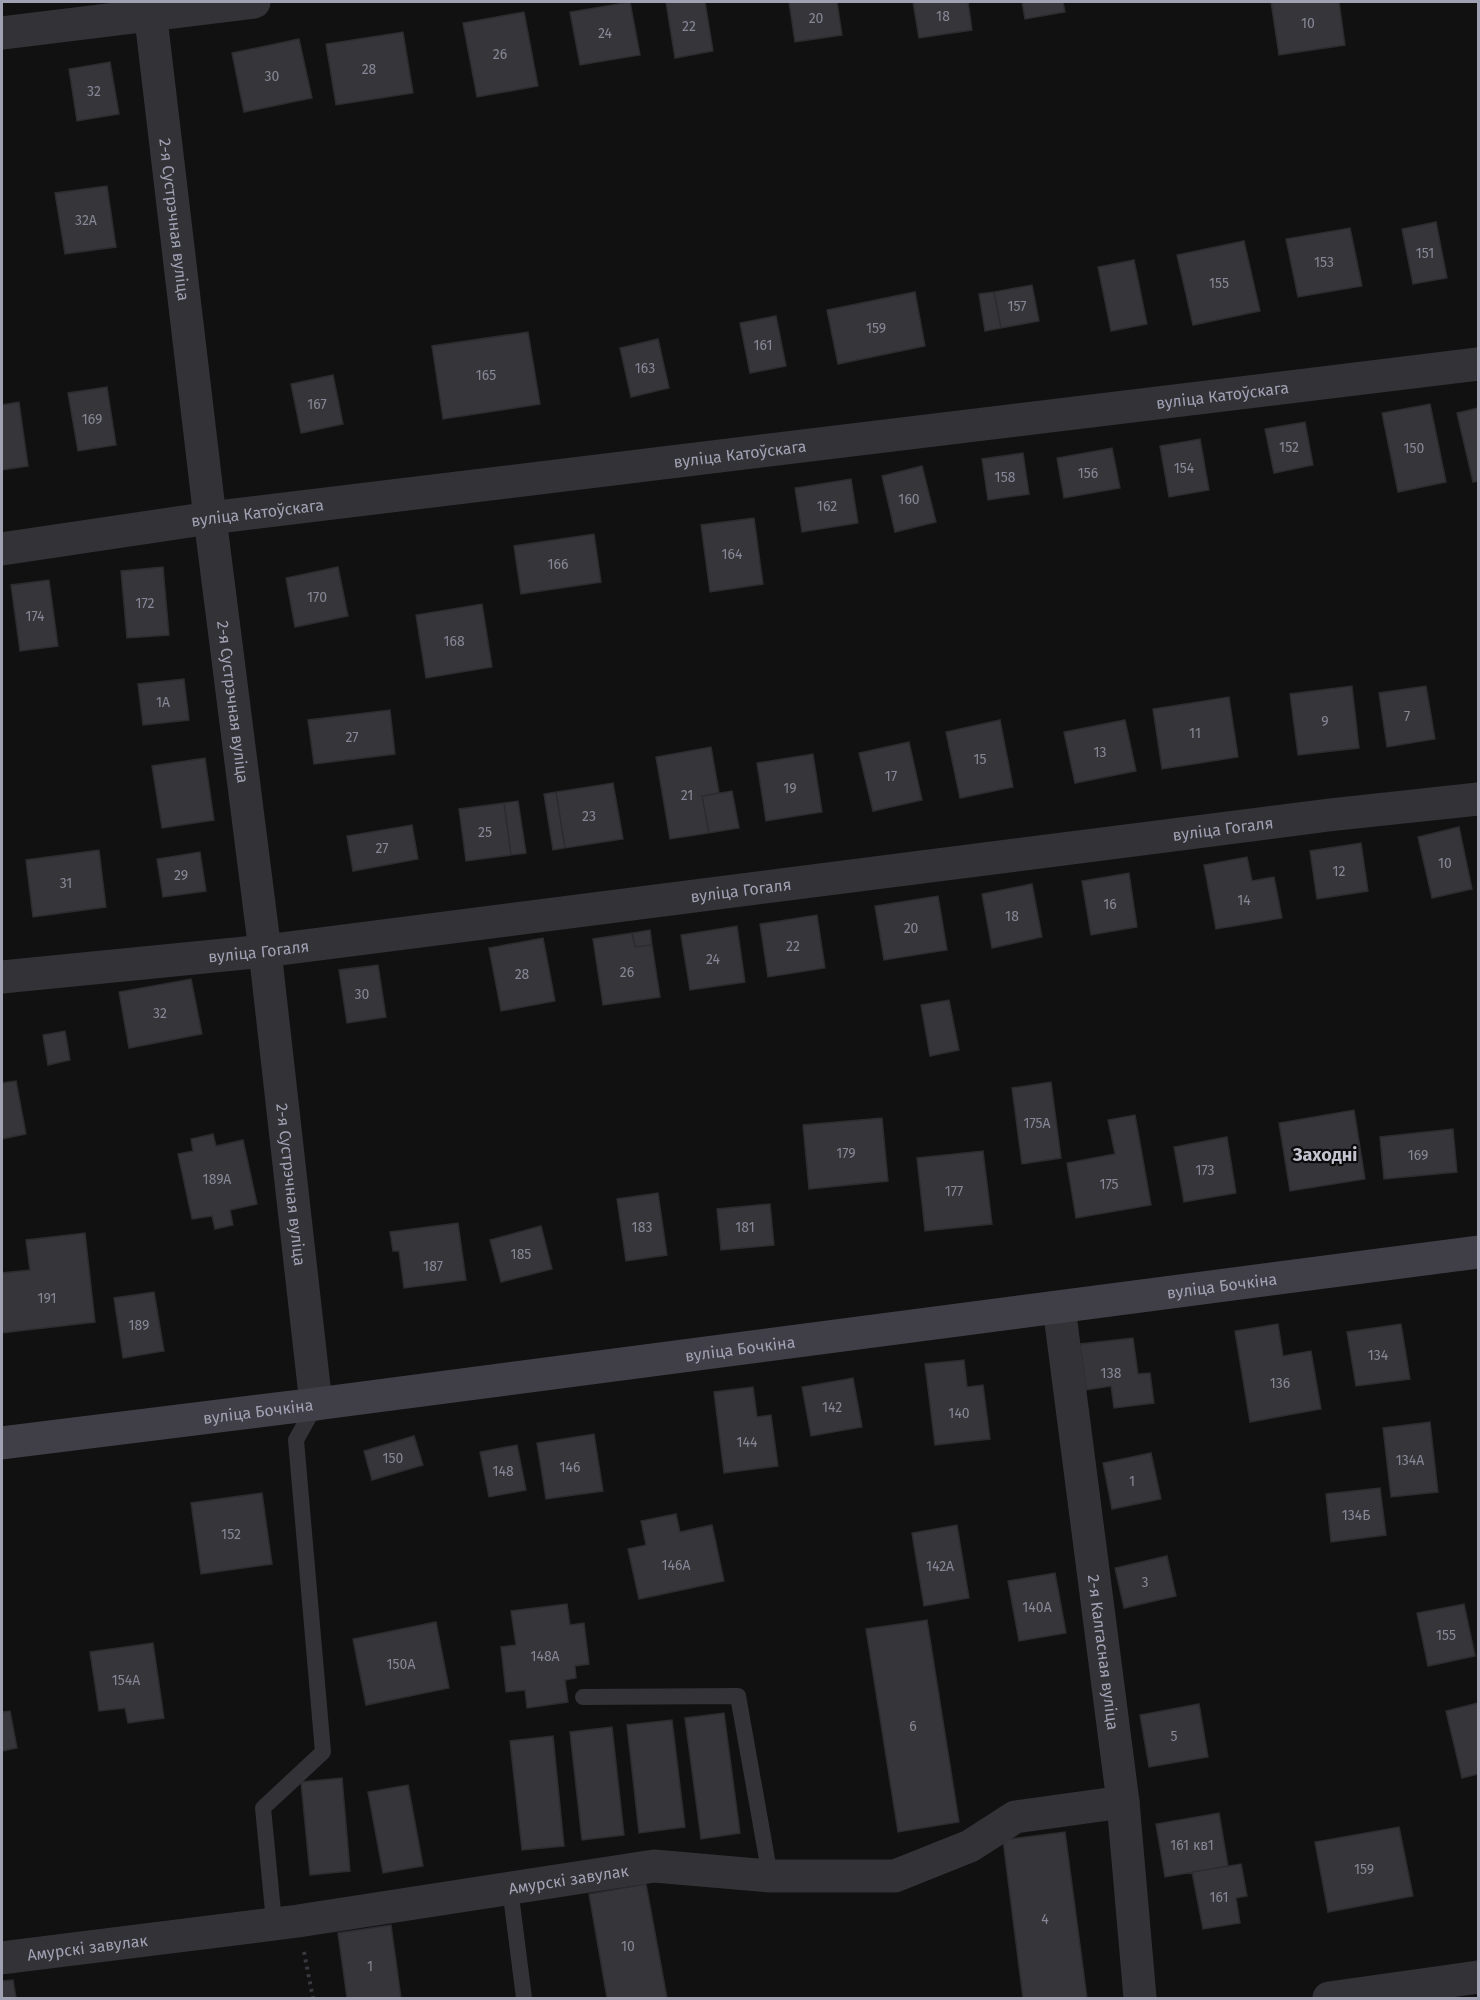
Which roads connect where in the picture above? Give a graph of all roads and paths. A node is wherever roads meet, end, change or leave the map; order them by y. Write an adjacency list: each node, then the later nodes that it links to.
1 (254, 2): 2 (street)
2 (150, 9): 3 (street); 5 (street, 2-я Сустрэчная вуліца)
3 (2, 33)
4 (1479, 364): 5 (street, вуліца Катоўскага)
5 (210, 518): 6 (street, вуліца Катоўскага); 8 (street, 2-я Сустрэчная вуліца)
6 (2, 549)
7 (1479, 799): 8 (street, вуліца Гогаля)
8 (266, 951): 9 (street, вуліца Гогаля); 12 (street, 2-я Сустрэчная вуліца)
9 (2, 977)
10 (1479, 1252): 11 (main road, вуліца Бочкіна)
11 (1059, 1307): 12 (main road, вуліца Бочкіна); 15 (street, 2-я Калгасная вуліца)
12 (316, 1404): 13 (main road, вуліца Бочкіна); 18 (lane)
13 (2, 1443)
14 (583, 1697): 16 (lane)
15 (1123, 1802): 16 (street, Амурскі завулак); 23 (street, 2-я Калгасная вуліца)
16 (770, 1876): 17 (street, Амурскі завулак)
17 (510, 1888): 18 (street, Амурскі завулак); 22 (lane)
18 (286, 1922): 19 (street, Амурскі завулак); 21 (path)
19 (2, 1958)
20 (1479, 1977): 24 (street)
21 (313, 1998)
22 (524, 1998)
23 (1140, 1998)
24 (1329, 1998)

